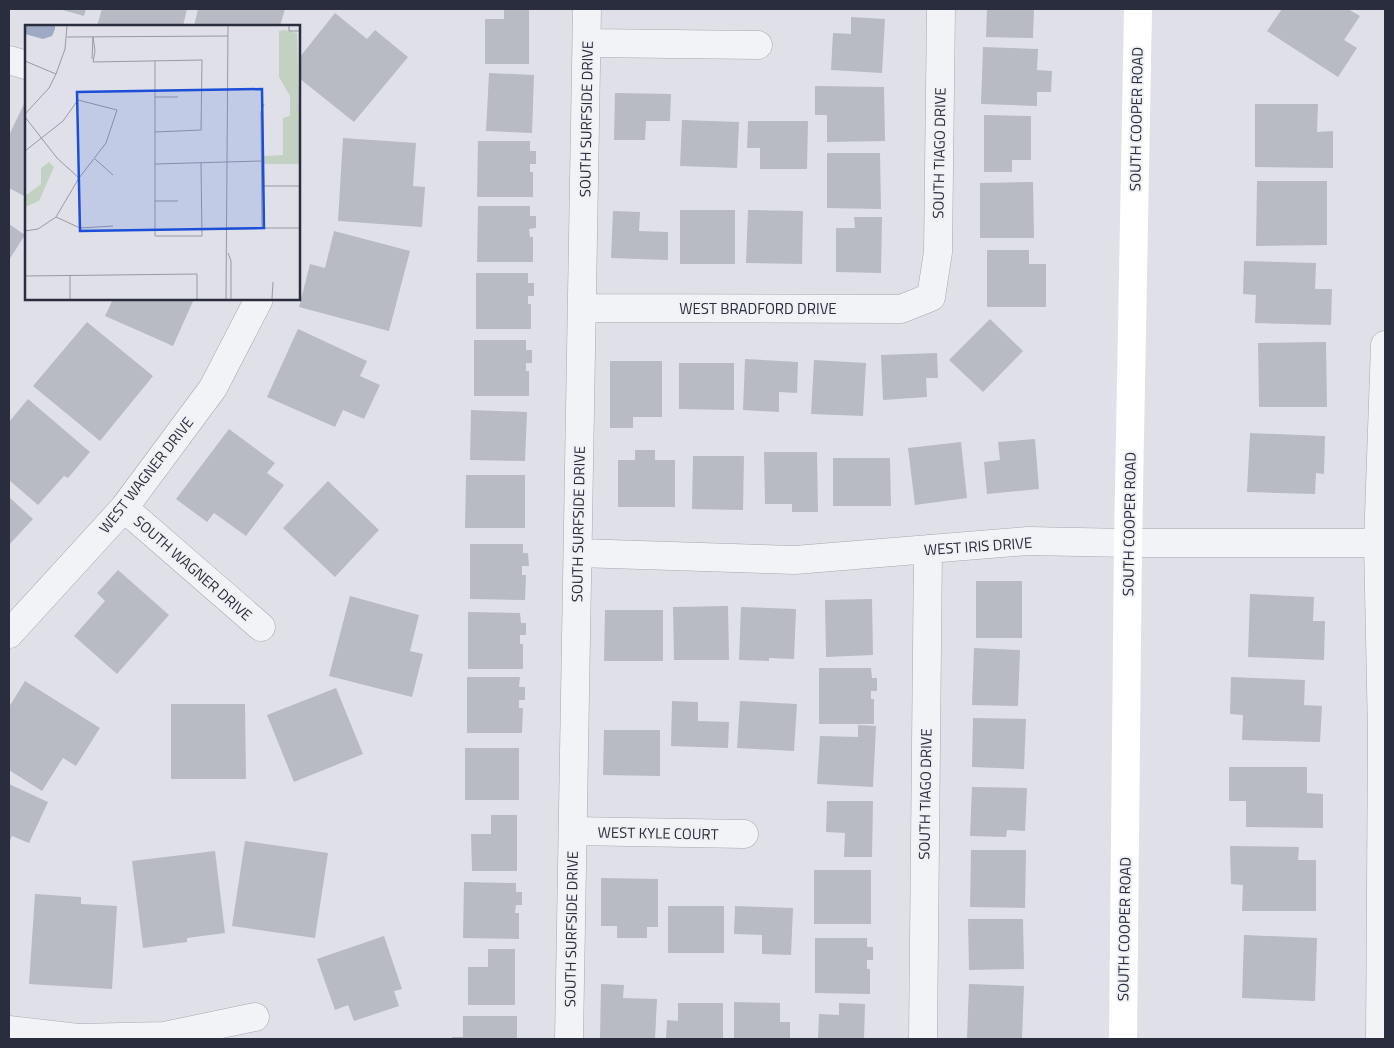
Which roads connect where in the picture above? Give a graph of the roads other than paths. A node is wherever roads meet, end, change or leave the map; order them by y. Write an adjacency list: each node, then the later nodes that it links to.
1 (588, 9): 4 (street, SOUTH SURFSIDE DRIVE)
2 (941, 9): 8 (street, SOUTH TIAGO DRIVE)
3 (1138, 9): 13 (main road, SOUTH COOPER ROAD)
4 (587, 43): 5 (street); 10 (street, SOUTH SURFSIDE DRIVE)
5 (758, 45)
6 (9, 60): 7 (street)
7 (25, 65)
8 (931, 297): 10 (street, WEST BRADFORD DRIVE)
9 (258, 300): 12 (street, WEST WAGNER DRIVE)
10 (582, 308): 16 (street, SOUTH SURFSIDE DRIVE)
11 (1385, 345): 14 (street)
12 (124, 508): 17 (street, SOUTH WAGNER DRIVE); 18 (street, WEST WAGNER DRIVE)
13 (1128, 543): 14 (street, WEST IRIS DRIVE); 15 (street, WEST IRIS DRIVE); 26 (main road, SOUTH COOPER ROAD)
14 (1378, 543): 19 (street)
15 (928, 549): 16 (street, WEST IRIS DRIVE); 25 (street, SOUTH TIAGO DRIVE)
16 (578, 553): 20 (street, SOUTH SURFSIDE DRIVE)
17 (262, 627)
18 (9, 634)
19 (1384, 733): 27 (street)
20 (573, 831): 21 (street, WEST KYLE COURT); 24 (street, SOUTH SURFSIDE DRIVE)
21 (744, 834)
22 (255, 1017): 23 (street)
23 (9, 1030)
24 (570, 1039)
25 (923, 1039)
26 (1123, 1039)
27 (1380, 1039)

